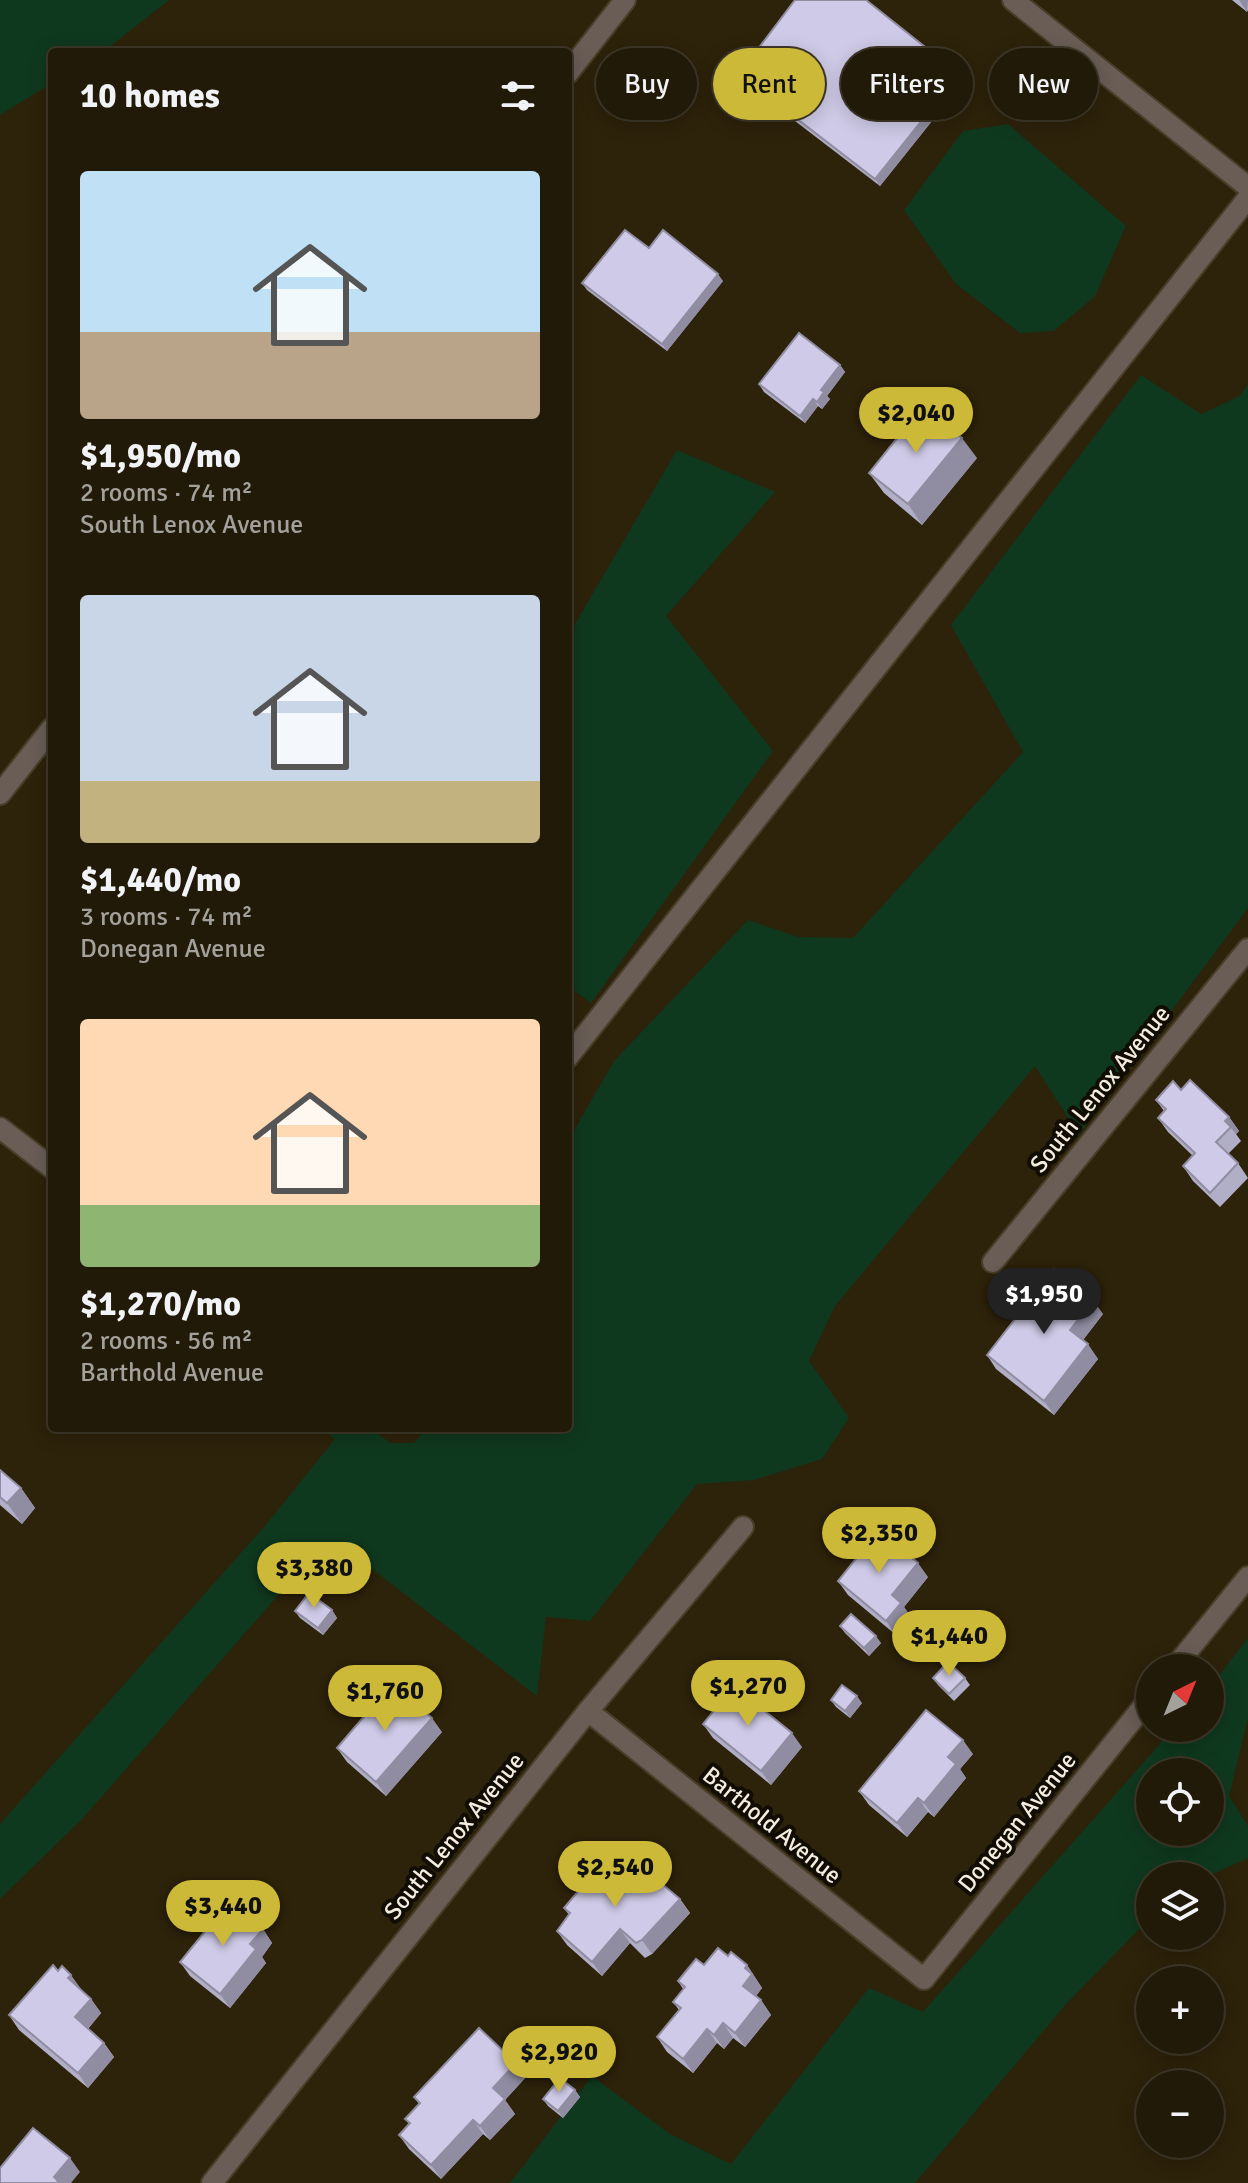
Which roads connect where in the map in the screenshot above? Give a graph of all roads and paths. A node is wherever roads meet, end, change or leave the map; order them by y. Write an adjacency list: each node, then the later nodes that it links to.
1 (625, 0): 3 (street)
2 (1013, 0): 4 (street)
3 (572, 68)
4 (1248, 187)
5 (1248, 198): 9 (street)
6 (48, 733): 7 (street)
7 (0, 794)
8 (1248, 949): 12 (street, South Lenox Avenue)
9 (572, 1052)
10 (0, 1128): 11 (street)
11 (48, 1165)
12 (993, 1262)
13 (743, 1527): 16 (street, South Lenox Avenue)
14 (1248, 1577): 15 (street)
15 (1185, 1654)
16 (588, 1711): 18 (street, Barthold Avenue); 19 (street, South Lenox Avenue)
17 (1136, 1715): 18 (street, Donegan Avenue)
18 (924, 1979)
19 (212, 2183)

